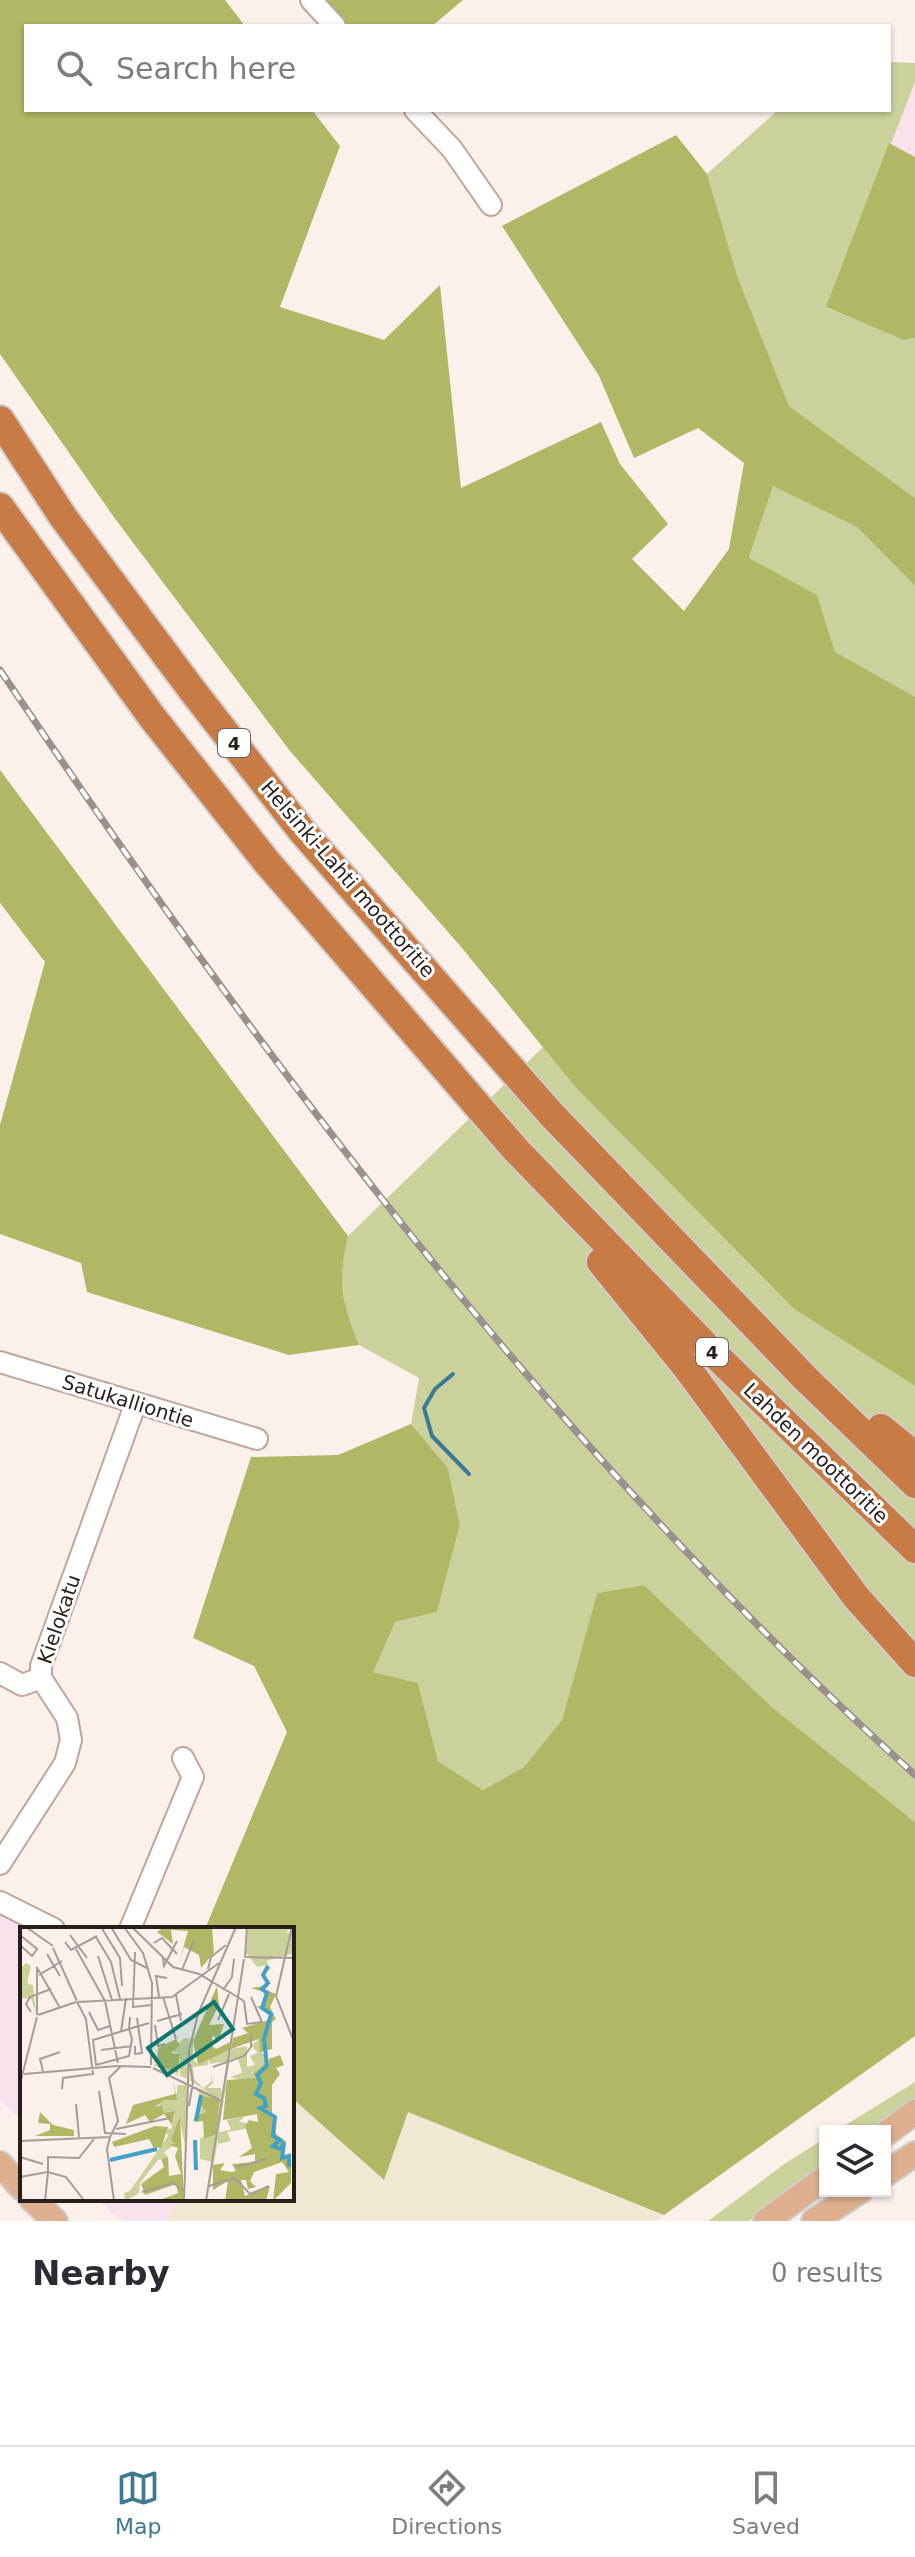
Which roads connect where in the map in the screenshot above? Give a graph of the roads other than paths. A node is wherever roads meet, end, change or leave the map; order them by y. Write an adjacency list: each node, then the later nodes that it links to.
1 (311, 0): 2 (street)
2 (333, 24)
3 (417, 112): 4 (street)
4 (491, 205)
5 (0, 420): 8 (highway, Helsinki-Lahti moottoritie / 4)
6 (0, 507): 7 (highway, 4)
7 (516, 1150): 14 (highway, Lahden moottoritie / 4); 15 (highway)
8 (708, 1278): 12 (highway); 13 (highway, 4)
9 (0, 1362): 10 (street, Satukalliontie)
10 (135, 1405): 11 (street, Satukalliontie); 17 (street, Kielokatu)
11 (257, 1439)
12 (915, 1456)
13 (915, 1484)
14 (915, 1549)
15 (915, 1663)
16 (0, 1673): 17 (street)
17 (41, 1678): 19 (street, Kielokatu)
18 (183, 1758): 22 (street)
19 (0, 1864)
20 (0, 1902): 21 (street)
21 (50, 1927)
22 (131, 1927)
23 (915, 2112): 24 (main road)
24 (891, 2130)
25 (915, 2154): 27 (main road)
26 (0, 2164): 29 (main road)
27 (891, 2170)
28 (819, 2182): 33 (main road)
29 (20, 2186)
30 (851, 2197): 34 (main road)
31 (34, 2201): 32 (main road)
32 (55, 2221)
33 (766, 2221)
34 (814, 2221)

